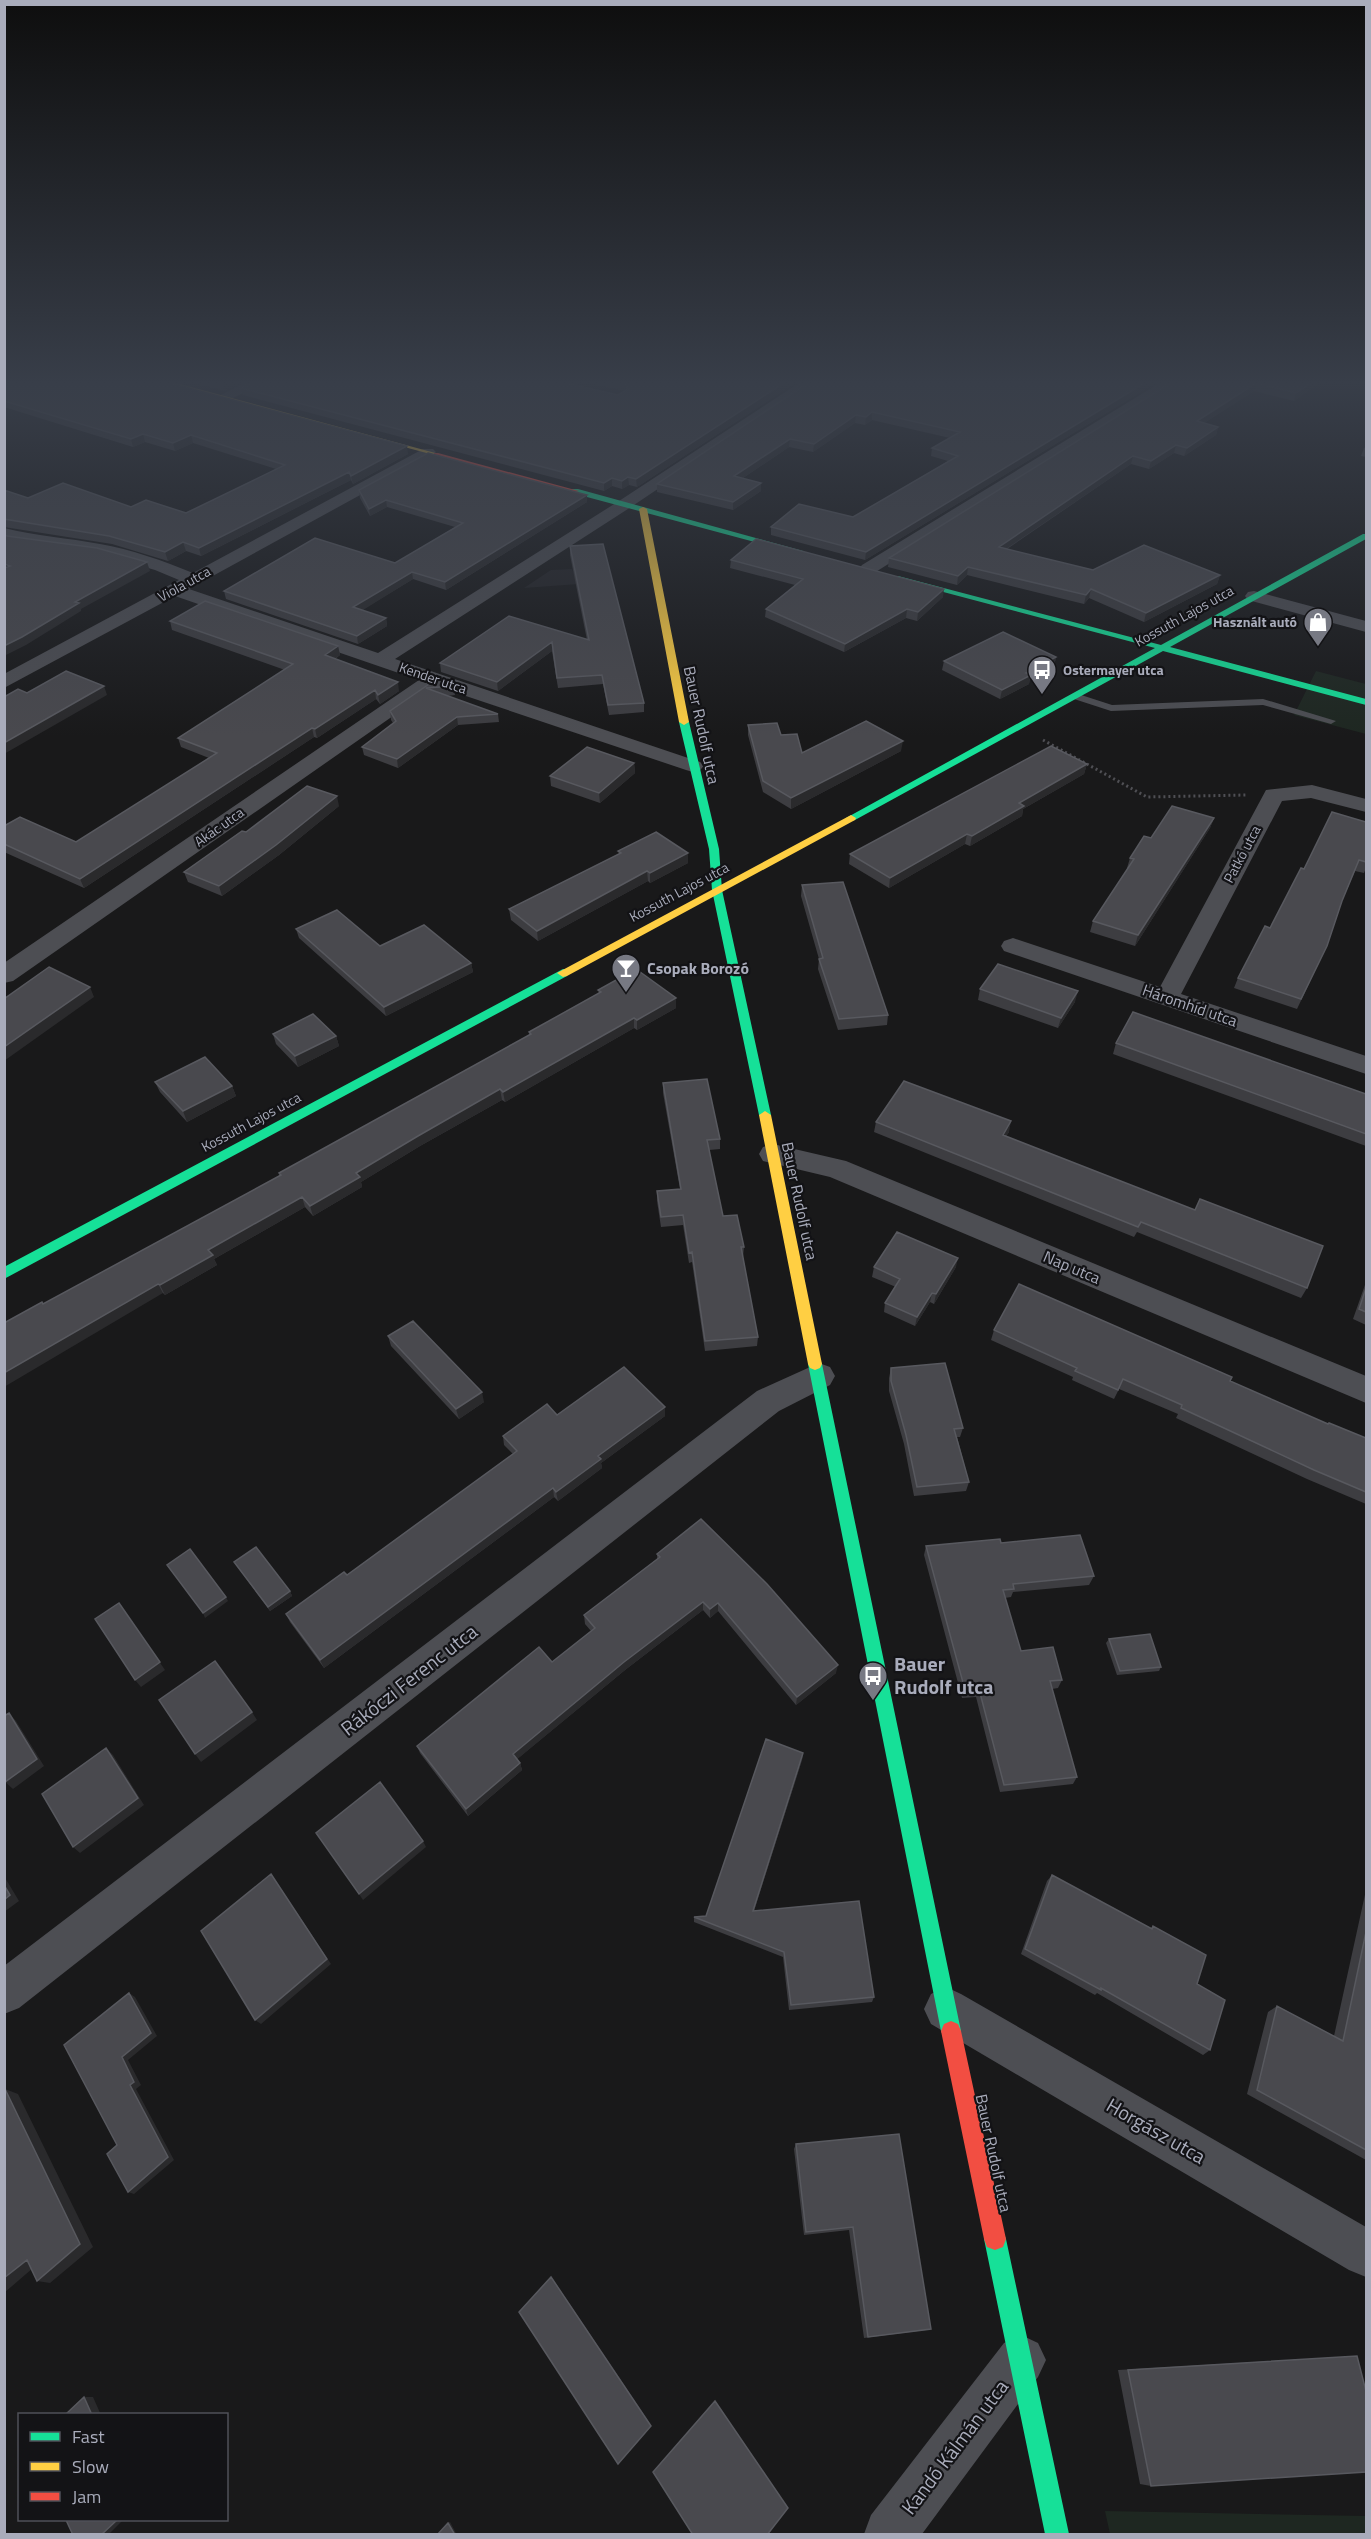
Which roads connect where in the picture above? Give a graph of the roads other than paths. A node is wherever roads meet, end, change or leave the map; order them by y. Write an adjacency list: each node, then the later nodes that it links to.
1 (340, 499): 11 (street, Viola utca)
2 (608, 499): 5 (street)
3 (632, 499): 5 (street)
4 (977, 499): 10 (street)
5 (625, 504): 6 (street); 17 (street)
6 (643, 509): 9 (street); 26 (street, Bauer Rudolf utca)
7 (4, 533): 11 (street)
8 (1366, 536): 13 (street, Kossuth Lajos utca)
9 (812, 554)
10 (863, 568): 16 (street)
11 (193, 579): 12 (street, Viola utca)
12 (174, 590): 17 (street, Kender utca); 22 (street, Viola utca)
13 (1254, 596): 14 (street, Kossuth Lajos utca); 15 (street)
14 (1206, 623): 16 (street, Kossuth Lajos utca); 24 (street)
15 (1366, 627)
16 (1160, 648): 20 (street, Kossuth Lajos utca); 24 (street)
17 (380, 660): 21 (street, Kender utca)
18 (1171, 666): 24 (street)
19 (1150, 670): 20 (street)
20 (1106, 678): 23 (street, Kossuth Lajos utca)
21 (433, 679): 26 (street, Kender utca); 30 (street, Akác utca)
22 (4, 682)
23 (1075, 696): 25 (lane); 28 (street, Kossuth Lajos utca)
24 (1366, 702)
25 (1331, 721)
26 (693, 766): 28 (street, Bauer Rudolf utca)
27 (1366, 806): 31 (street, Patkó utca)
28 (717, 890): 33 (street, Bauer Rudolf utca); 34 (street, Kossuth Lajos utca)
29 (1013, 946): 31 (street, Háromhíd utca)
30 (4, 975)
31 (1166, 998): 32 (street, Háromhíd utca)
32 (1366, 1065)
33 (773, 1154): 35 (street, Bauer Rudolf utca); 36 (street, Nap utca)
34 (4, 1274)
35 (819, 1376): 37 (street, Rákóczi Ferenc utca); 38 (street, Bauer Rudolf utca)
36 (1366, 1390)
37 (4, 1993)
38 (946, 2009): 39 (street, Horgász utca); 40 (street, Bauer Rudolf utca)
39 (1366, 2253)
40 (1021, 2360): 41 (street, Kandó Kálmán utca); 42 (street, Bauer Rudolf utca)
41 (890, 2535)
42 (1057, 2535)

